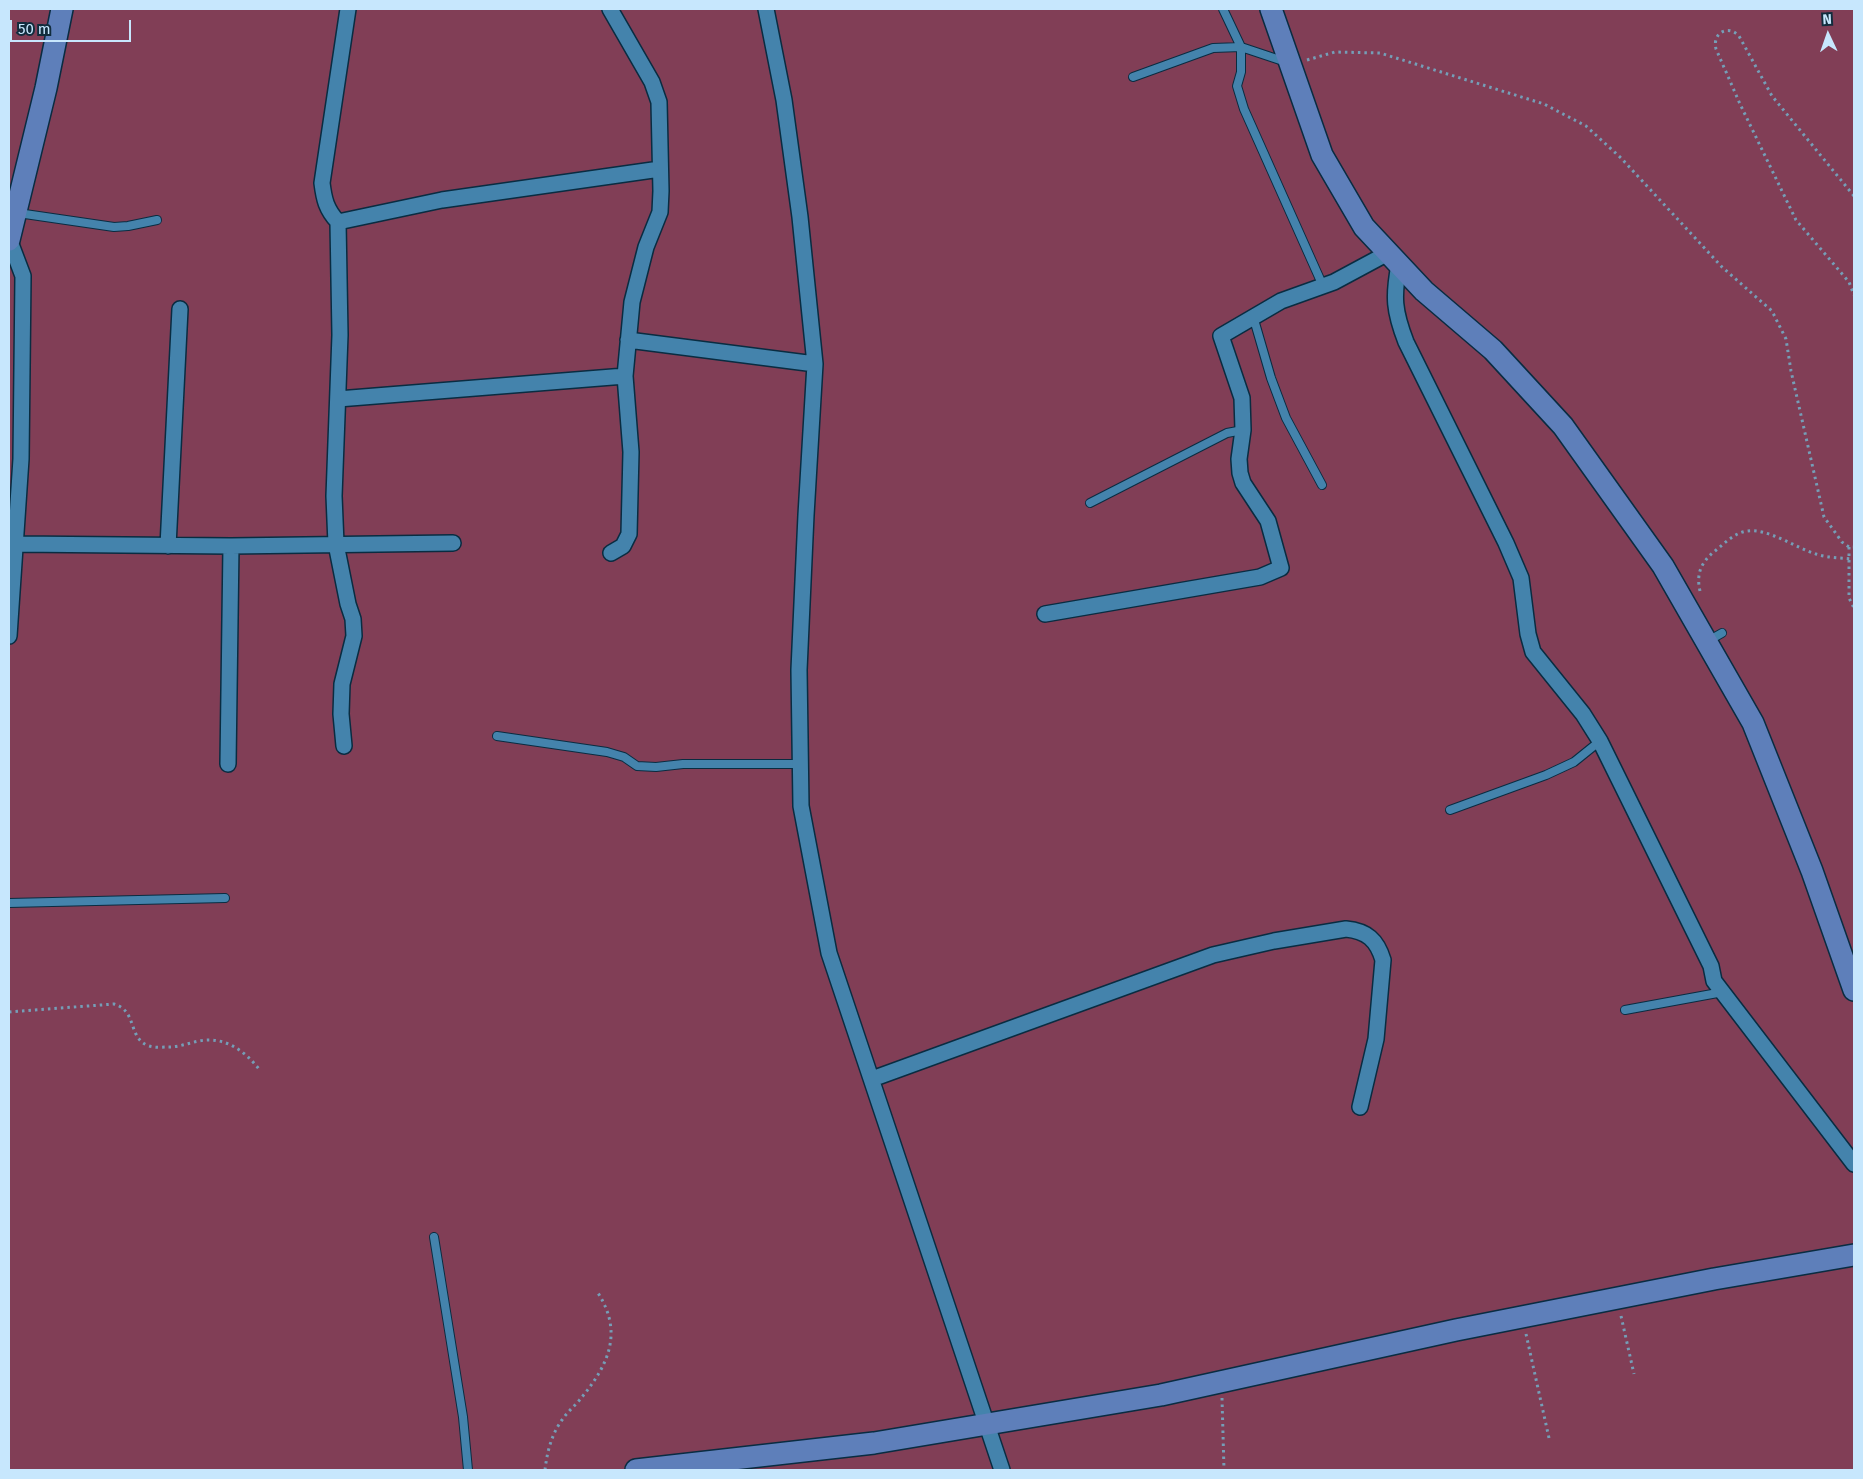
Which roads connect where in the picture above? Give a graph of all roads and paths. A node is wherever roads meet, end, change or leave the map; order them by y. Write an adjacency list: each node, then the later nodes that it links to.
1 (62, 9): 12 (street)
2 (348, 9): 14 (street)
3 (610, 9): 10 (street)
4 (766, 9): 22 (street)
5 (1223, 9): 7 (lane)
6 (1271, 9): 8 (street)
7 (1242, 48): 8 (lane); 9 (lane); 17 (lane)
8 (1292, 64): 16 (street); 33 (path)
9 (1133, 77)
10 (660, 169): 14 (street); 21 (street)
11 (1854, 196): 18 (path)
12 (16, 212): 13 (lane); 15 (street)
13 (157, 220)
14 (338, 222): 24 (street)
15 (9, 240): 29 (street)
16 (1394, 259): 17 (street); 43 (street); 50 (street)
17 (1329, 284): 20 (street)
18 (1854, 295)
19 (180, 309): 31 (street)
20 (1253, 316): 25 (street); 26 (lane)
21 (628, 340): 22 (street); 23 (street)
22 (815, 364): 46 (street)
23 (624, 376): 24 (street); 35 (street)
24 (338, 399): 30 (street)
25 (1243, 430): 27 (lane); 40 (street)
26 (1322, 484)
27 (1090, 503)
28 (453, 543): 30 (street)
29 (16, 544): 31 (street); 41 (street)
30 (336, 544): 32 (street); 44 (street)
31 (168, 546): 32 (street)
32 (231, 546): 45 (street)
33 (1849, 547): 34 (path); 36 (path)
34 (1854, 547)
35 (611, 553)
36 (1849, 558): 37 (path); 38 (path); 39 (path)
37 (1854, 559)
38 (1702, 597)
39 (1854, 608)
40 (1045, 614)
41 (9, 636)
42 (497, 736): 46 (lane)
43 (1600, 741): 47 (lane); 51 (street)
44 (344, 746)
45 (228, 764)
46 (800, 764): 55 (street)
47 (1450, 810)
48 (225, 898): 49 (lane)
49 (9, 903)
50 (1854, 990)
51 (1723, 992): 52 (lane); 57 (street)
52 (1625, 1010)
53 (9, 1012): 54 (path)
54 (259, 1069)
55 (872, 1079): 56 (street); 65 (street)
56 (1360, 1107)
57 (1854, 1164)
58 (434, 1236): 67 (lane)
59 (1854, 1255): 61 (street)
60 (598, 1293): 68 (path)
61 (1618, 1298): 62 (street); 63 (path)
62 (1522, 1317): 64 (street); 66 (path)
63 (1634, 1374)
64 (1221, 1382): 65 (street); 71 (path)
65 (987, 1424): 69 (street); 70 (street)
66 (1549, 1438)
67 (468, 1470)
68 (545, 1470)
69 (636, 1470)
70 (1002, 1470)
71 (1224, 1470)

